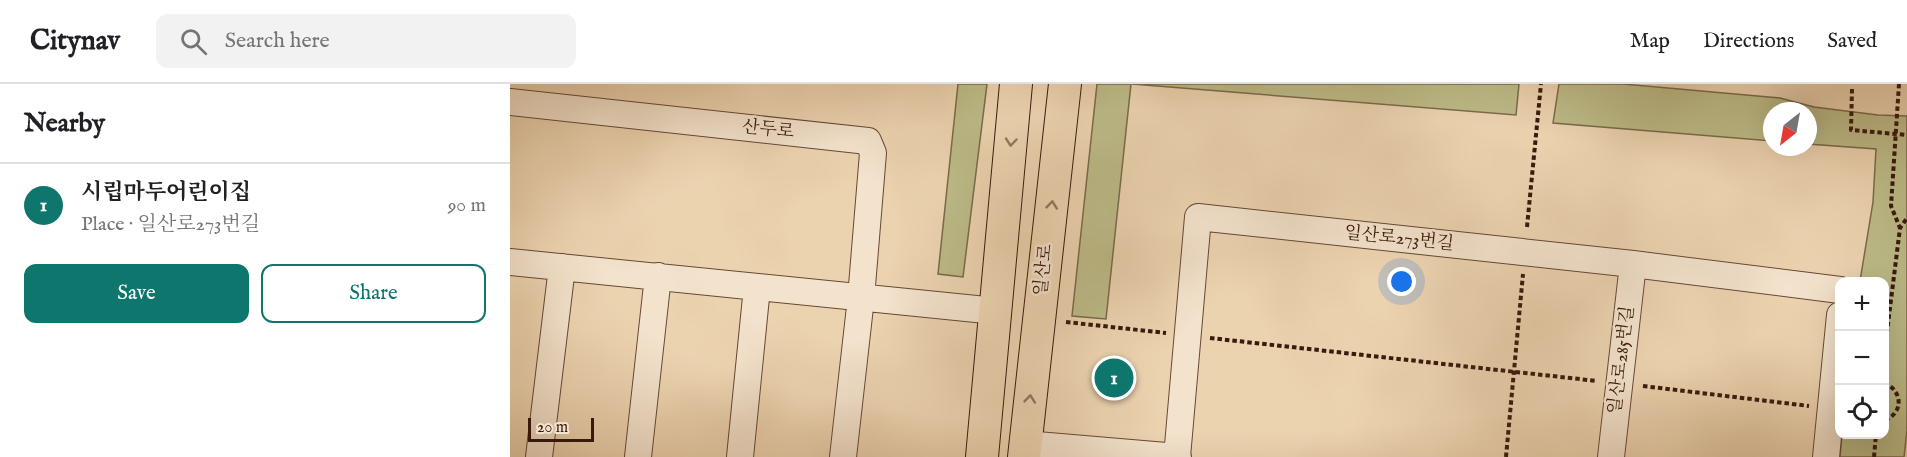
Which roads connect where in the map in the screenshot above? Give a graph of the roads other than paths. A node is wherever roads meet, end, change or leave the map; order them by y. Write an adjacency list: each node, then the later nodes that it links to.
1 (1016, 84): 11 (main road, one-way to 11)
2 (1065, 84): 13 (main road, 일산로, one-way to 2)
3 (510, 102): 10 (street, 산두로)
4 (510, 262): 6 (street)
5 (1634, 264): 9 (street, 일산로273번길); 19 (street, 일산로273번길); 20 (street, 일산로285번길)
6 (562, 267): 7 (street); 14 (street)
7 (658, 276): 8 (street); 15 (street)
8 (757, 286): 10 (street); 16 (street)
9 (1835, 289)
10 (861, 298): 11 (street); 17 (street, 산두로)
11 (996, 311): 18 (main road)
12 (1838, 331): 21 (street)
13 (1024, 451): 19 (street, 일산로273번길)
14 (539, 457)
15 (638, 457)
16 (740, 457)
17 (843, 457)
18 (982, 457)
19 (1178, 457)
20 (1611, 457)
21 (1826, 457)

